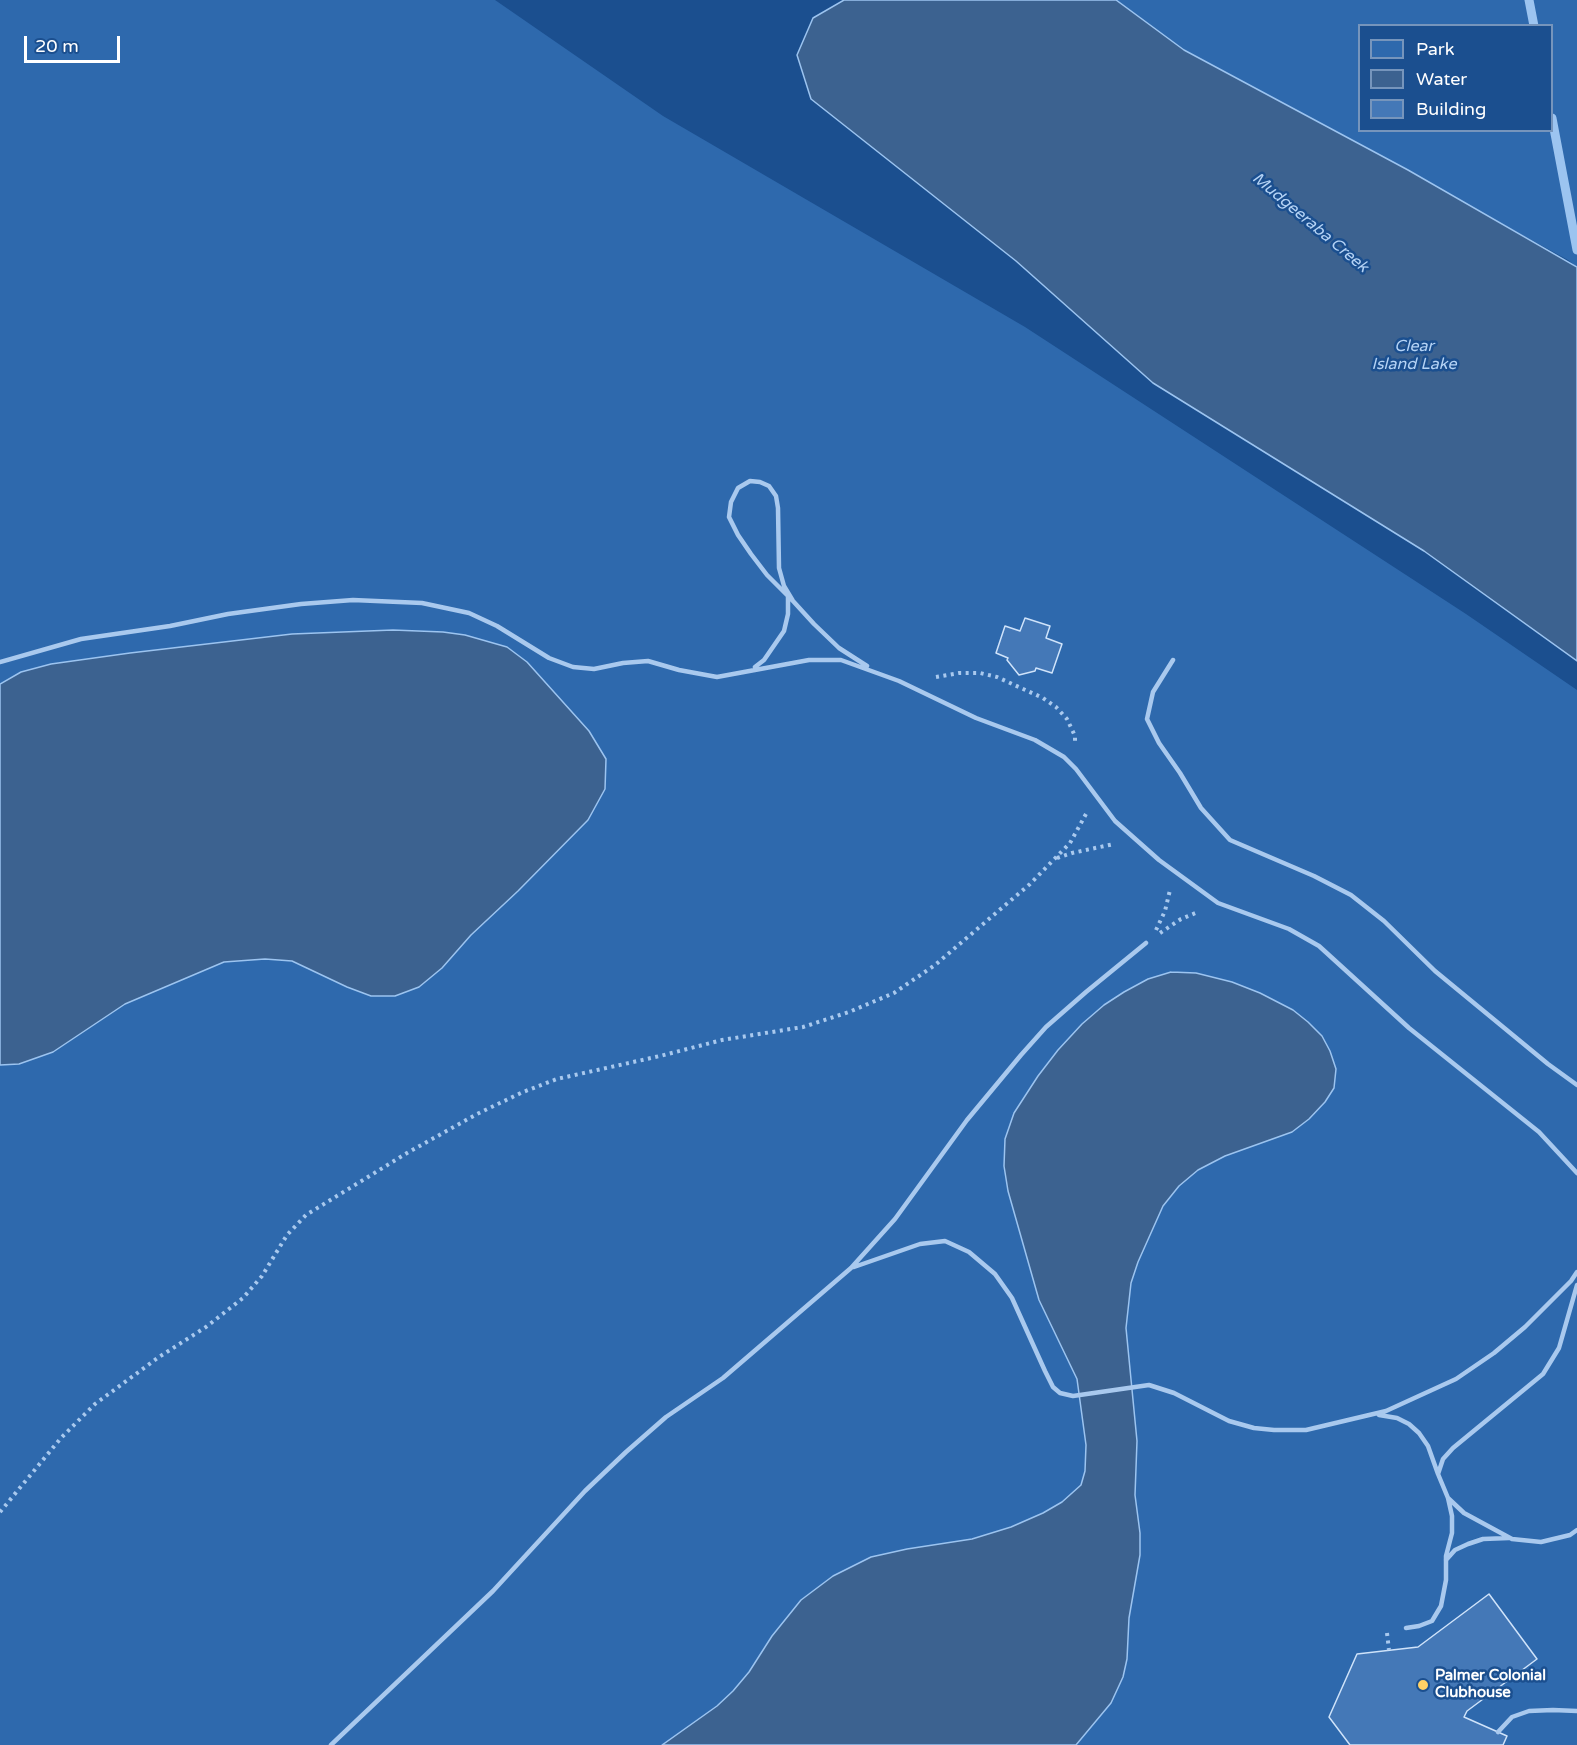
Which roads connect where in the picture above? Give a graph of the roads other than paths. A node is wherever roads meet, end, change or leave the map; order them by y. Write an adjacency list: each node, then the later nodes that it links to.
1 (790, 599): 1 (lane); 4 (lane); 5 (lane)
2 (1173, 660): 7 (lane)
3 (0, 661): 4 (lane)
4 (753, 669): 5 (lane)
5 (899, 681): 8 (lane)
6 (1146, 943): 9 (lane)
7 (1577, 1085)
8 (1577, 1173)
9 (851, 1268): 12 (lane); 21 (lane)
10 (1577, 1272): 12 (lane)
11 (1577, 1285): 13 (lane)
12 (1368, 1415): 13 (lane)
13 (1438, 1474): 14 (lane)
14 (1448, 1498): 16 (lane); 17 (lane)
15 (1577, 1530): 16 (lane)
16 (1511, 1539): 17 (lane)
17 (1445, 1564): 18 (lane)
18 (1406, 1628)
19 (1577, 1711): 20 (lane)
20 (1498, 1732)
21 (331, 1745)

